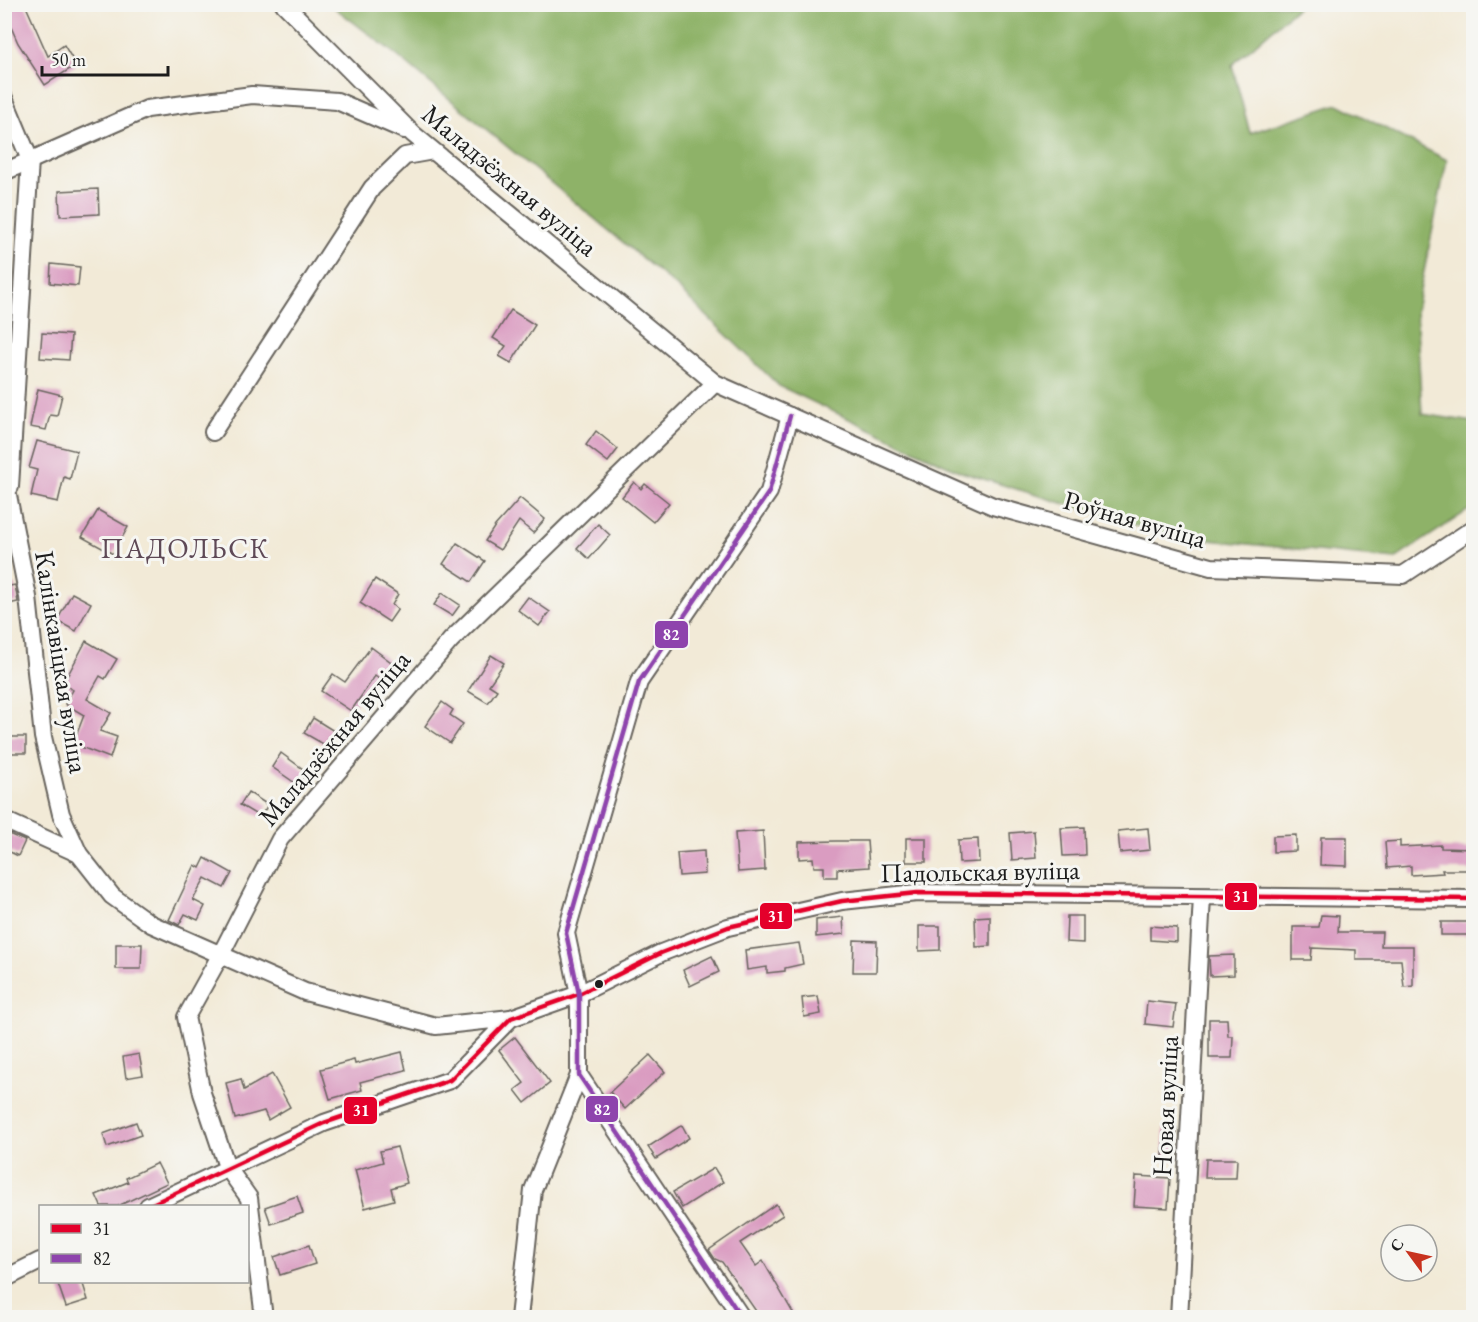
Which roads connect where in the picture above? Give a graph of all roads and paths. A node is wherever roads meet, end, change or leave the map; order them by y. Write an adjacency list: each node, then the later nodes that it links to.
1 (284, 4): 3 (street, Маладзёжная вуліца)
2 (4, 98): 5 (street)
3 (413, 135): 4 (street, Маладзёжная вуліца); 5 (street)
4 (433, 151): 7 (street, Маладзёжная вуліца); 9 (street)
5 (30, 160): 6 (street); 11 (street)
6 (4, 172)
7 (715, 383): 8 (street, Маладзёжная вуліца); 17 (street, Маладзёжная вуліца)
8 (790, 416): 12 (street, Роўная вуліца); 18 (street)
9 (213, 432)
10 (4, 475): 11 (street, Калінкавіцкая вуліца)
11 (9, 498): 14 (street, Калінкавіцкая вуліца)
12 (1473, 528)
13 (4, 819): 14 (street, Калінкавіцкая вуліца)
14 (79, 854): 17 (street, Калінкавіцкая вуліца)
15 (1202, 897): 16 (street, Падольская вуліца); 18 (street, Падольская вуліца); 28 (street, Новая вуліца)
16 (1473, 899)
17 (220, 956): 19 (street, Калінкавіцкая вуліца); 21 (street, Маладзёжная вуліца)
18 (579, 994): 19 (street, Падольская вуліца); 20 (street)
19 (511, 1017): 21 (street, Падольская вуліца)
20 (579, 1075): 26 (street); 27 (street)
21 (227, 1167): 22 (street); 25 (street, Маладзёжная вуліца)
22 (150, 1205)
23 (39, 1262): 24 (street)
24 (4, 1279)
25 (264, 1317)
26 (519, 1317)
27 (742, 1317)
28 (1179, 1317)

